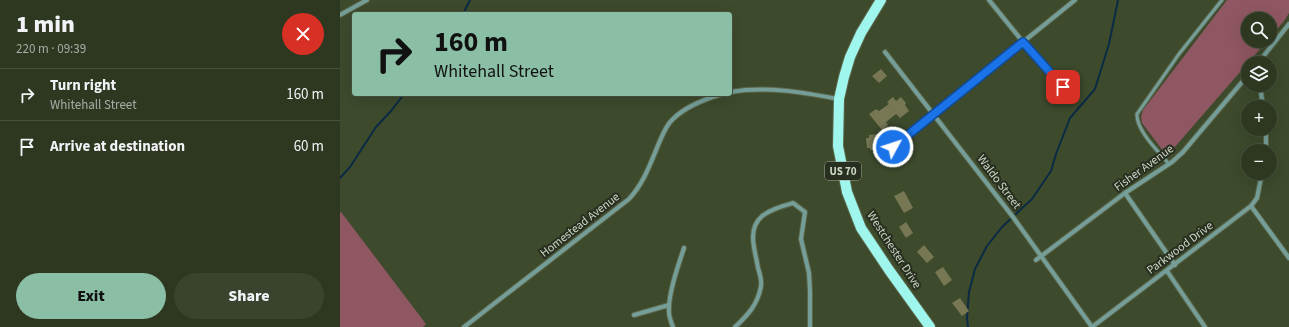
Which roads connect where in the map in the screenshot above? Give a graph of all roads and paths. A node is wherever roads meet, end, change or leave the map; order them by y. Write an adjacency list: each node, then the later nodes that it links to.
1 (367, 0): 6 (street)
2 (881, 0): 15 (main road, Westchester Drive / US 70)
3 (989, 0): 8 (street)
4 (1075, 0): 8 (street)
5 (1222, 0): 18 (lane)
6 (340, 15)
7 (1288, 27): 10 (street)
8 (1023, 42): 14 (street); 16 (street)
9 (885, 52): 16 (street, Waldo Street)
10 (1264, 56)
11 (1241, 83): 18 (street, Fisher Avenue)
12 (732, 92): 15 (street)
13 (716, 96): 30 (street, Homestead Avenue)
14 (1073, 98)
15 (839, 99): 34 (main road, Westchester Drive / US 70)
16 (934, 113): 17 (street); 23 (street, Waldo Street)
17 (893, 147)
18 (1168, 164): 20 (street, Fisher Avenue)
19 (1260, 180): 21 (street)
20 (1125, 193): 23 (street, Fisher Avenue); 26 (street)
21 (1251, 206): 24 (street); 26 (street, Parkwood Drive)
22 (684, 248): 28 (street)
23 (1042, 256): 25 (street, Fisher Avenue); 35 (street, Waldo Street)
24 (1289, 258)
25 (1036, 260)
26 (1175, 264): 27 (street, Parkwood Drive)
27 (1167, 271): 35 (street, Parkwood Drive); 36 (street)
28 (669, 306): 29 (street); 31 (street)
29 (634, 315)
30 (464, 327)
31 (673, 327)
32 (735, 327): 33 (street)
33 (810, 327)
34 (930, 327)
35 (1092, 327)
36 (1206, 327)

